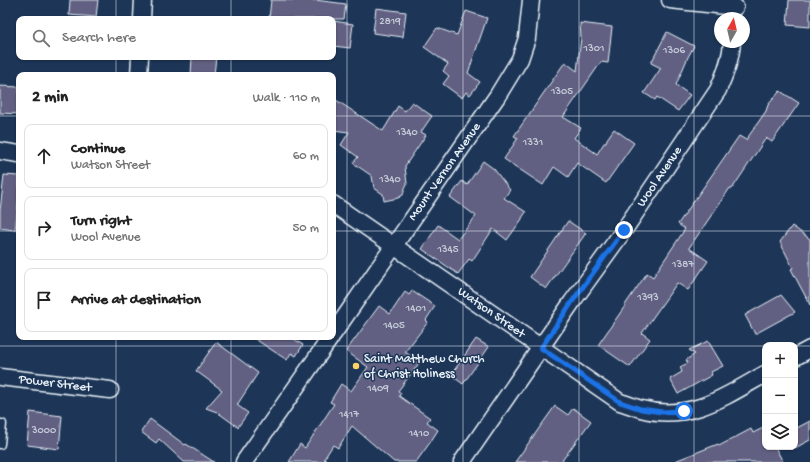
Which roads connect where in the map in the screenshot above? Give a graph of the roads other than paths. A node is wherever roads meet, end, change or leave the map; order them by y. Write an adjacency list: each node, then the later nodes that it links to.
1 (143, 0): 5 (street)
2 (531, 0): 12 (street, Mount Vernon Avenue)
3 (670, 0): 4 (street)
4 (735, 8)
5 (142, 16)
6 (731, 48): 15 (street, Wool Avenue)
7 (140, 60): 8 (street)
8 (139, 72)
9 (0, 151): 10 (street)
10 (16, 154)
11 (336, 206): 12 (street, Watson Street)
12 (394, 246): 13 (street, Mount Vernon Avenue); 15 (street, Watson Street)
13 (336, 330)
14 (329, 340): 23 (street)
15 (541, 348): 18 (street, Watson Street); 24 (street, Wool Avenue)
16 (810, 349): 17 (street)
17 (798, 356)
18 (762, 376)
19 (0, 377): 20 (street, Power Street)
20 (110, 390)
21 (0, 424): 22 (lane)
22 (0, 444)
23 (244, 462)
24 (462, 462)

